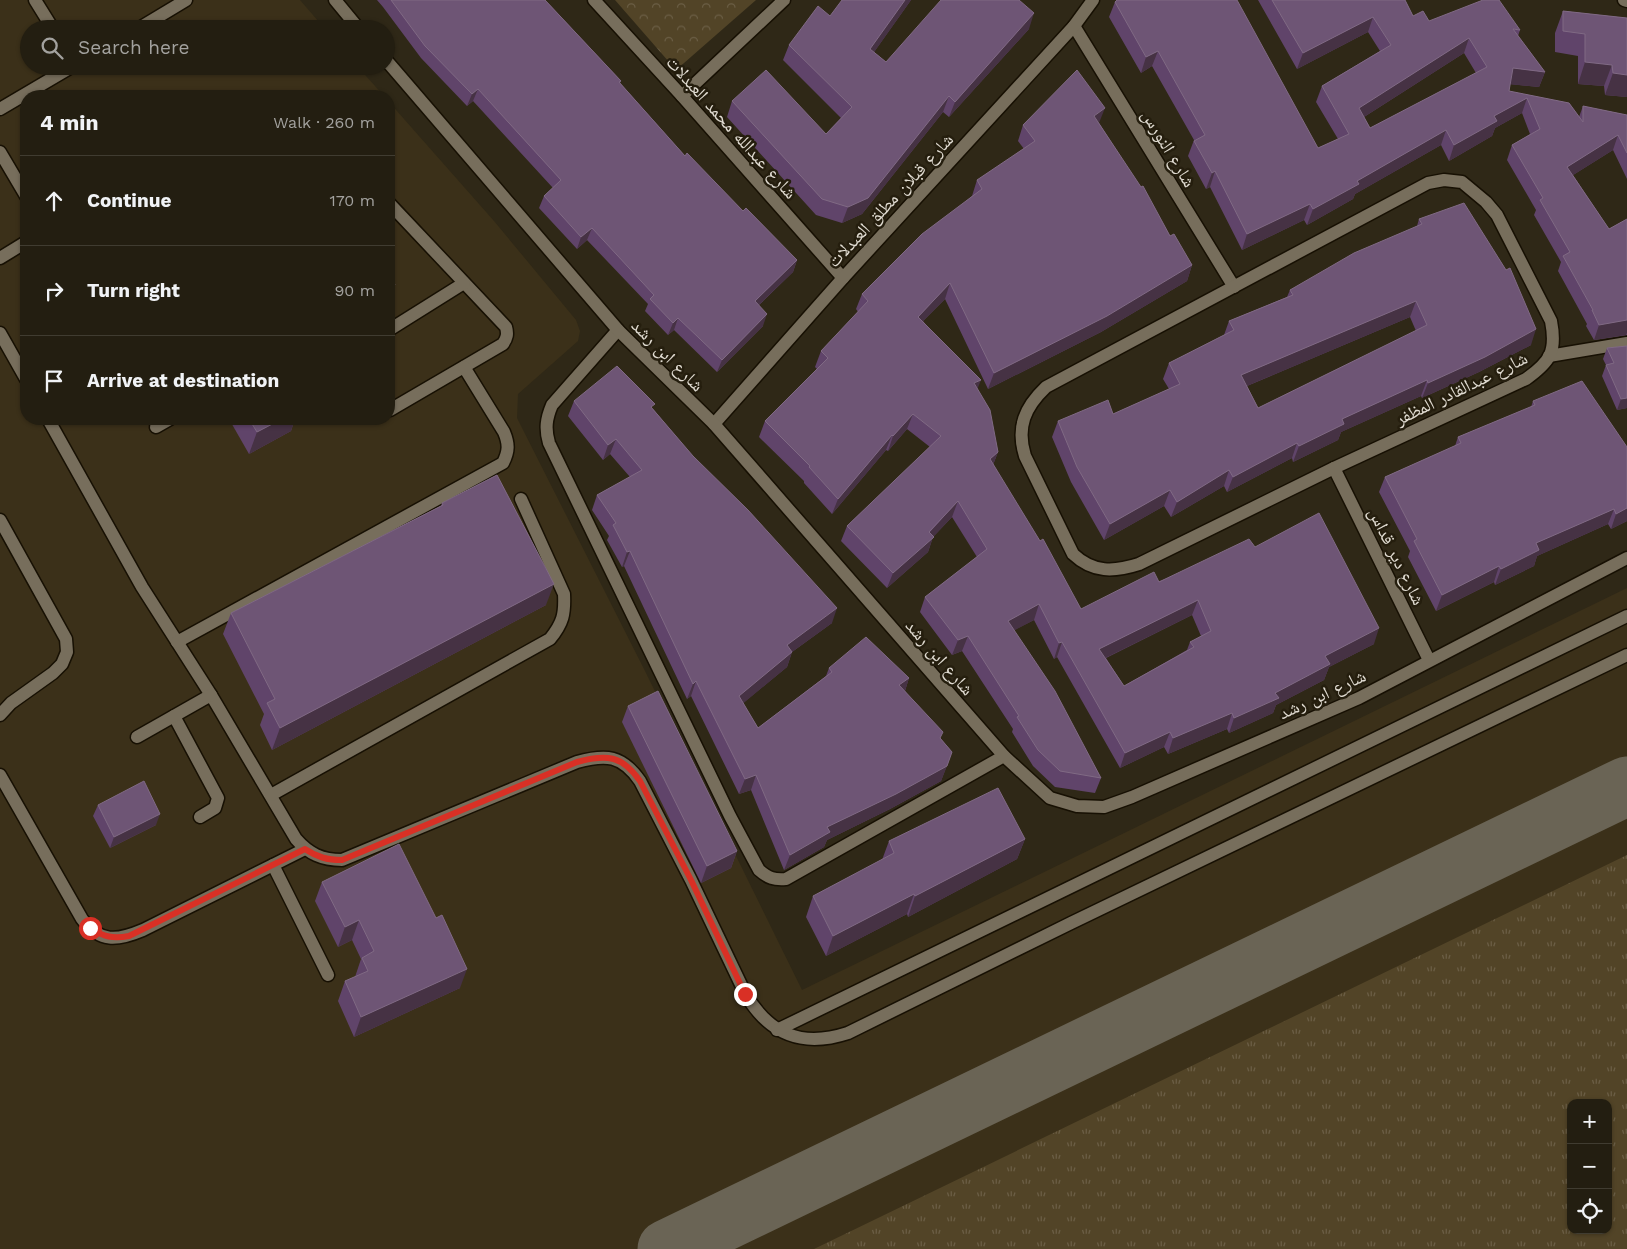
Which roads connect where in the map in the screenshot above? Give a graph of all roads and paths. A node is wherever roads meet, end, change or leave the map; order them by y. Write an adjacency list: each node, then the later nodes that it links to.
1 (36, 0): 7 (street)
2 (186, 0): 8 (street)
3 (335, 0): 9 (street)
4 (594, 0): 14 (street, شارع عبدالله محمد العبدلات)
5 (784, 0): 14 (street)
6 (1092, 0): 10 (street, شارع قبلان مطلق العبدلات)
7 (48, 20)
8 (153, 20)
9 (352, 20)
10 (1074, 26): 22 (street, شارع قبلان مطلق العبدلات); 24 (street, شارع النورس)
11 (395, 70): 26 (street, شارع ابن رشد)
12 (59, 75): 13 (street)
13 (37, 90)
14 (682, 96): 22 (street, شارع عبدالله محمد العبدلات)
15 (20, 100): 16 (street)
16 (0, 109)
17 (0, 152): 18 (street)
18 (20, 186)
19 (395, 209): 23 (street)
20 (20, 246): 21 (street)
21 (0, 258)
22 (843, 278): 33 (street, شارع قبلان مطلق العبدلات)
23 (464, 283): 25 (street); 30 (street)
24 (1234, 287): 29 (street, شارع عبدالقادر المظفر); 37 (street, شارع عبدالقادر المظفر)
25 (395, 326)
26 (618, 330): 33 (street, شارع ابن رشد); 49 (street)
27 (0, 333): 31 (street)
28 (1627, 343): 29 (street)
29 (1549, 356): 37 (street, شارع عبدالقادر المظفر)
30 (464, 367): 32 (street); 42 (street)
31 (20, 368)
32 (395, 407)
33 (714, 424): 49 (street, شارع ابن رشد)
34 (51, 425): 42 (street)
35 (160, 425): 36 (street)
36 (156, 427)
37 (1334, 468): 44 (street, شارع دير قداس)
38 (521, 499): 51 (street)
39 (0, 520): 46 (street)
40 (1627, 558): 44 (street, شارع ابن رشد)
41 (1627, 616): 56 (street)
42 (177, 642): 45 (street)
43 (1627, 655): 56 (street)
44 (1429, 660): 49 (street, شارع ابن رشد)
45 (211, 695): 47 (street); 51 (street)
46 (0, 715)
47 (174, 716): 48 (street); 52 (street)
48 (137, 737)
49 (1004, 756)
50 (0, 775): 54 (street)
51 (271, 795): 53 (street)
52 (200, 817)
53 (305, 849): 54 (street); 56 (street)
54 (274, 865): 55 (street)
55 (328, 975)
56 (777, 1030)

